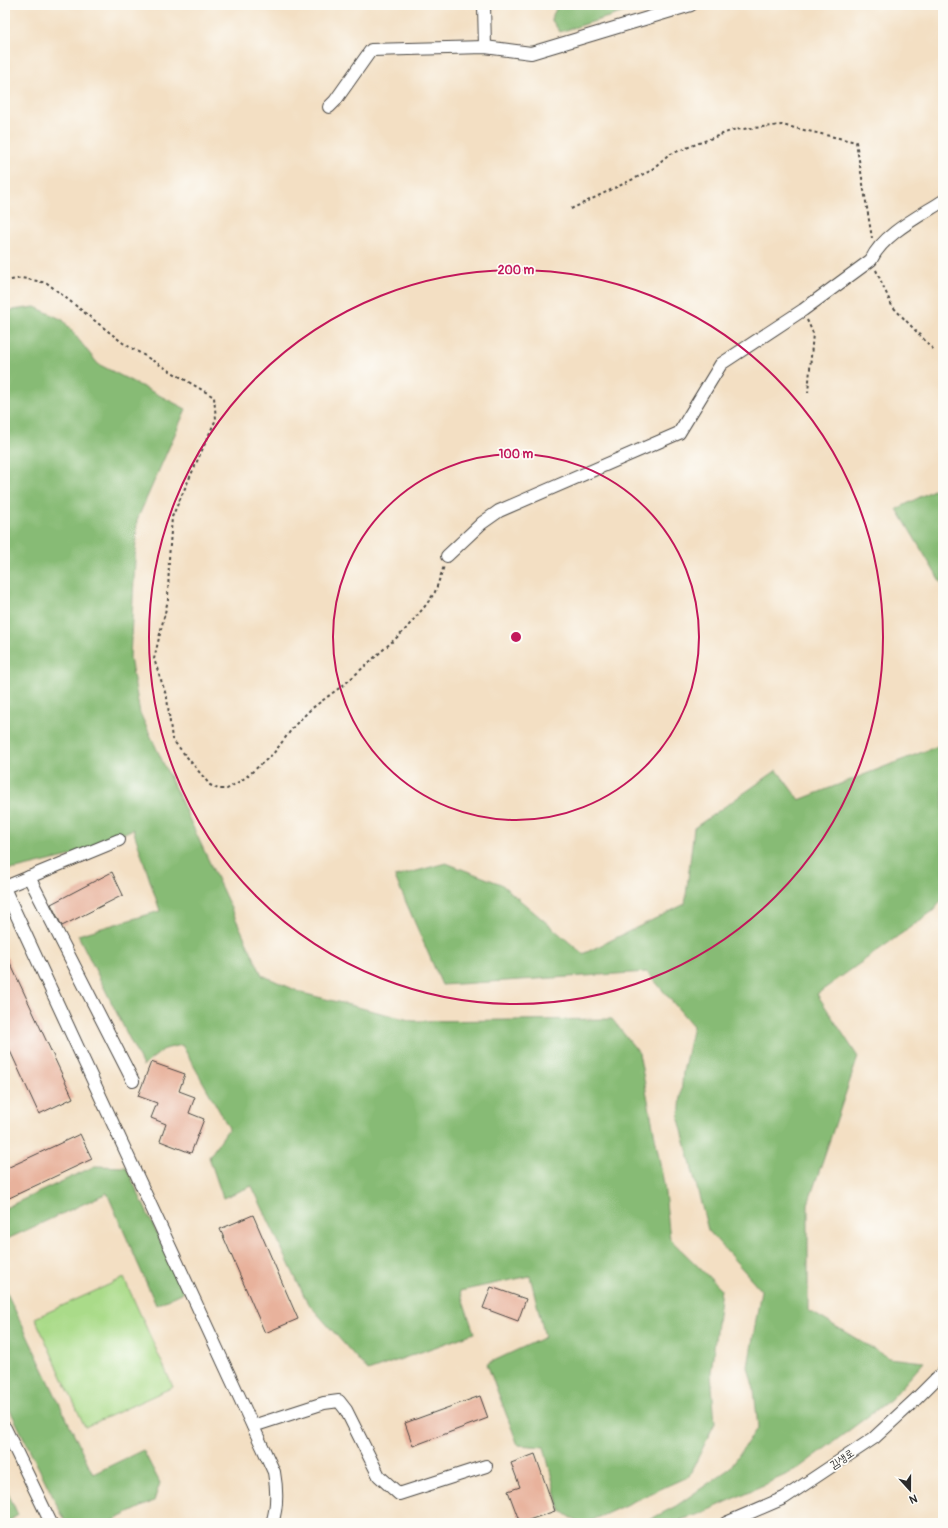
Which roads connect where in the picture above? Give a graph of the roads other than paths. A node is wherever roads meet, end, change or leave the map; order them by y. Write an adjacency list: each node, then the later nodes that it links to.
1 (484, 5): 3 (street)
2 (691, 5): 3 (street)
3 (485, 47): 4 (street)
4 (329, 107)
5 (943, 201): 6 (street)
6 (447, 556)
7 (118, 840): 8 (street)
8 (29, 877): 9 (street); 10 (street)
9 (5, 888): 12 (street)
10 (133, 1081)
11 (943, 1372): 17 (street, 김생로)
12 (253, 1426): 14 (street); 16 (street)
13 (5, 1428): 15 (street)
14 (486, 1466)
15 (51, 1523)
16 (272, 1523)
17 (726, 1523)

